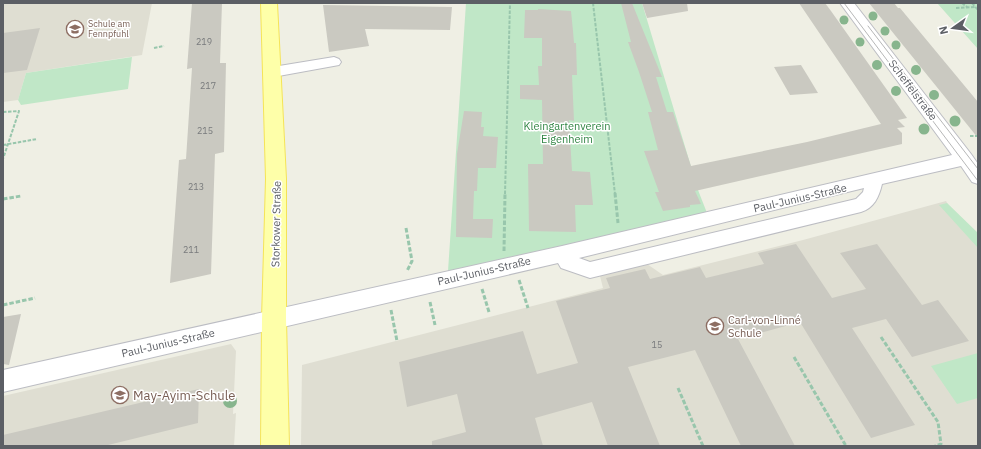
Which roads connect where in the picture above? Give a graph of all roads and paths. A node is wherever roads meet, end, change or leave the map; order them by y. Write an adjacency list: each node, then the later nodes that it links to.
1 (269, 3): 14 (main road, Storkower Straße)
2 (510, 3): 30 (path)
3 (593, 3): 27 (path)
4 (847, 3): 22 (street, Scheffelstraße)
5 (962, 3): 9 (path)
6 (972, 3): 7 (path)
7 (976, 7): 9 (path); 10 (path)
8 (956, 8): 9 (path)
9 (968, 8)
10 (978, 10)
11 (164, 46): 12 (path)
12 (154, 48)
13 (334, 62): 14 (street)
14 (273, 72): 39 (main road, Storkower Straße)
15 (3, 112): 19 (path)
16 (970, 136): 17 (path)
17 (978, 136)
18 (37, 139): 19 (path)
19 (8, 144): 20 (path); 21 (path)
20 (3, 145)
21 (3, 159)
22 (965, 159): 23 (street, Scheffelstraße); 24 (street, Paul-Junius-Straße)
23 (978, 177)
24 (875, 180): 29 (street, Paul-Junius-Straße); 29 (street)
25 (21, 196): 26 (path)
26 (3, 199)
27 (619, 226)
28 (406, 228): 32 (path)
29 (562, 254): 30 (street, Paul-Junius-Straße)
30 (510, 260): 31 (street, Paul-Junius-Straße); 37 (path)
31 (478, 272): 33 (street, Paul-Junius-Straße); 38 (path)
32 (404, 277)
33 (426, 284): 34 (street, Paul-Junius-Straße); 40 (path)
34 (388, 293): 39 (street, Paul-Junius-Straße); 42 (path)
35 (35, 298): 36 (path)
36 (3, 305)
37 (528, 308)
38 (489, 312)
39 (274, 319): 44 (street, Paul-Junius-Straße); 46 (main road, Storkower Straße)
40 (435, 325)
41 (881, 337): 49 (path)
42 (396, 341)
43 (794, 357): 48 (path)
44 (3, 381)
45 (678, 388): 47 (path)
46 (275, 446)
47 (703, 446)
48 (846, 446)
49 (935, 446)

